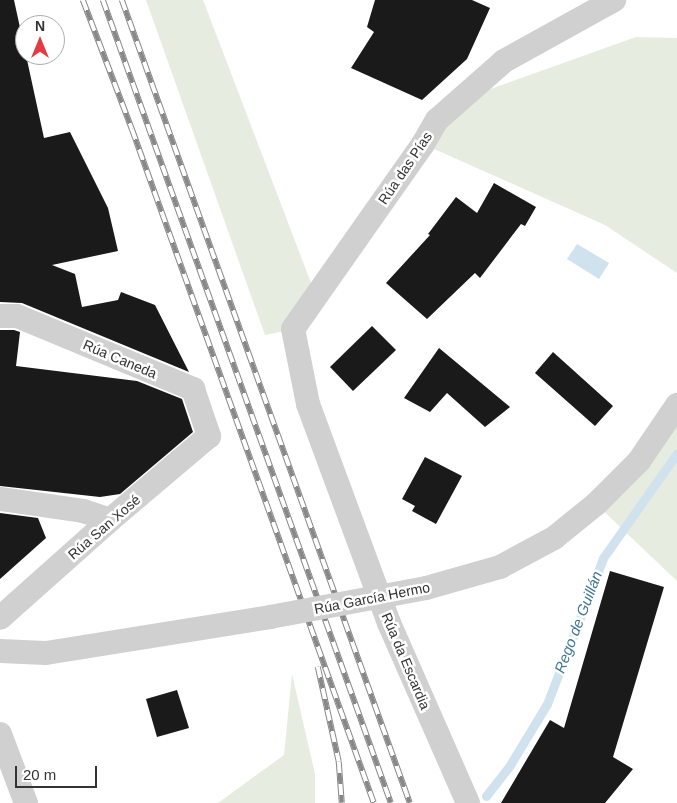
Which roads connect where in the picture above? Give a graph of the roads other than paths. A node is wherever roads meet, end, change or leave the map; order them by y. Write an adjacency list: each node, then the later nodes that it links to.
1 (614, 0): 3 (street, Rúa das Pías)
2 (0, 316): 5 (street, Rúa Caneda)
3 (308, 404): 12 (street, Rúa da Escardia)
4 (677, 405): 9 (street, Rúa García Hermo, bridge)
5 (209, 436): 7 (street, Rúa San Xosé)
6 (0, 499): 7 (street)
7 (110, 520): 8 (street, Rúa San Xosé)
8 (0, 618)
9 (0, 650)
10 (0, 734): 11 (street)
11 (26, 803)
12 (468, 803)

